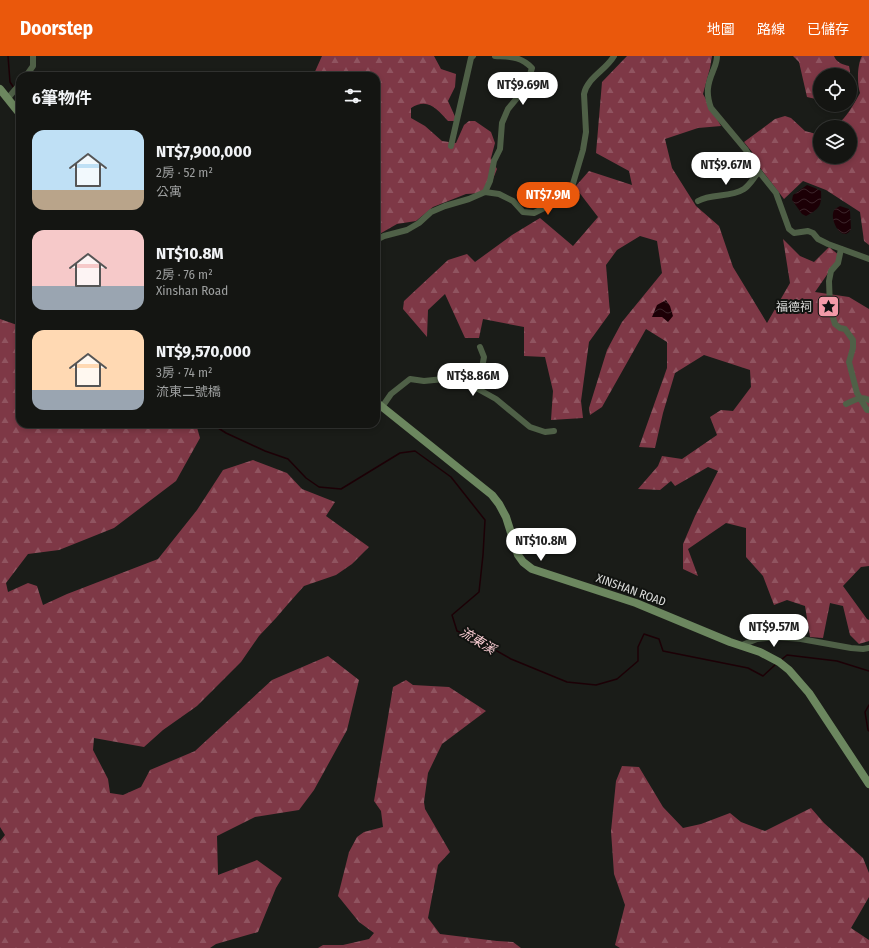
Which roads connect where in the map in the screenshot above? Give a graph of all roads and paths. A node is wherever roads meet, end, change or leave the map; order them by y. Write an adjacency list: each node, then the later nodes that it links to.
1 (33, 56): 6 (street)
2 (473, 56): 11 (street)
3 (495, 56): 13 (street)
4 (614, 56): 13 (street)
5 (718, 58): 12 (street)
6 (29, 72)
7 (16, 88): 9 (street)
8 (0, 89): 9 (street)
9 (9, 96): 10 (street)
10 (16, 107)
11 (450, 146)
12 (759, 172): 14 (street); 16 (street)
13 (486, 192): 15 (street)
14 (698, 201)
15 (380, 238)
16 (841, 249): 17 (street); 20 (street)
17 (869, 259)
18 (480, 347): 19 (street)
19 (478, 389): 22 (street); 26 (street)
20 (860, 398): 21 (street); 23 (street); 25 (street)
21 (869, 400)
22 (380, 403)
23 (846, 404)
24 (380, 405): 27 (street, XINSHAN ROAD)
25 (869, 410)
26 (554, 431)
27 (742, 645): 28 (street); 29 (street, XINSHAN ROAD)
28 (869, 648)
29 (869, 784)

